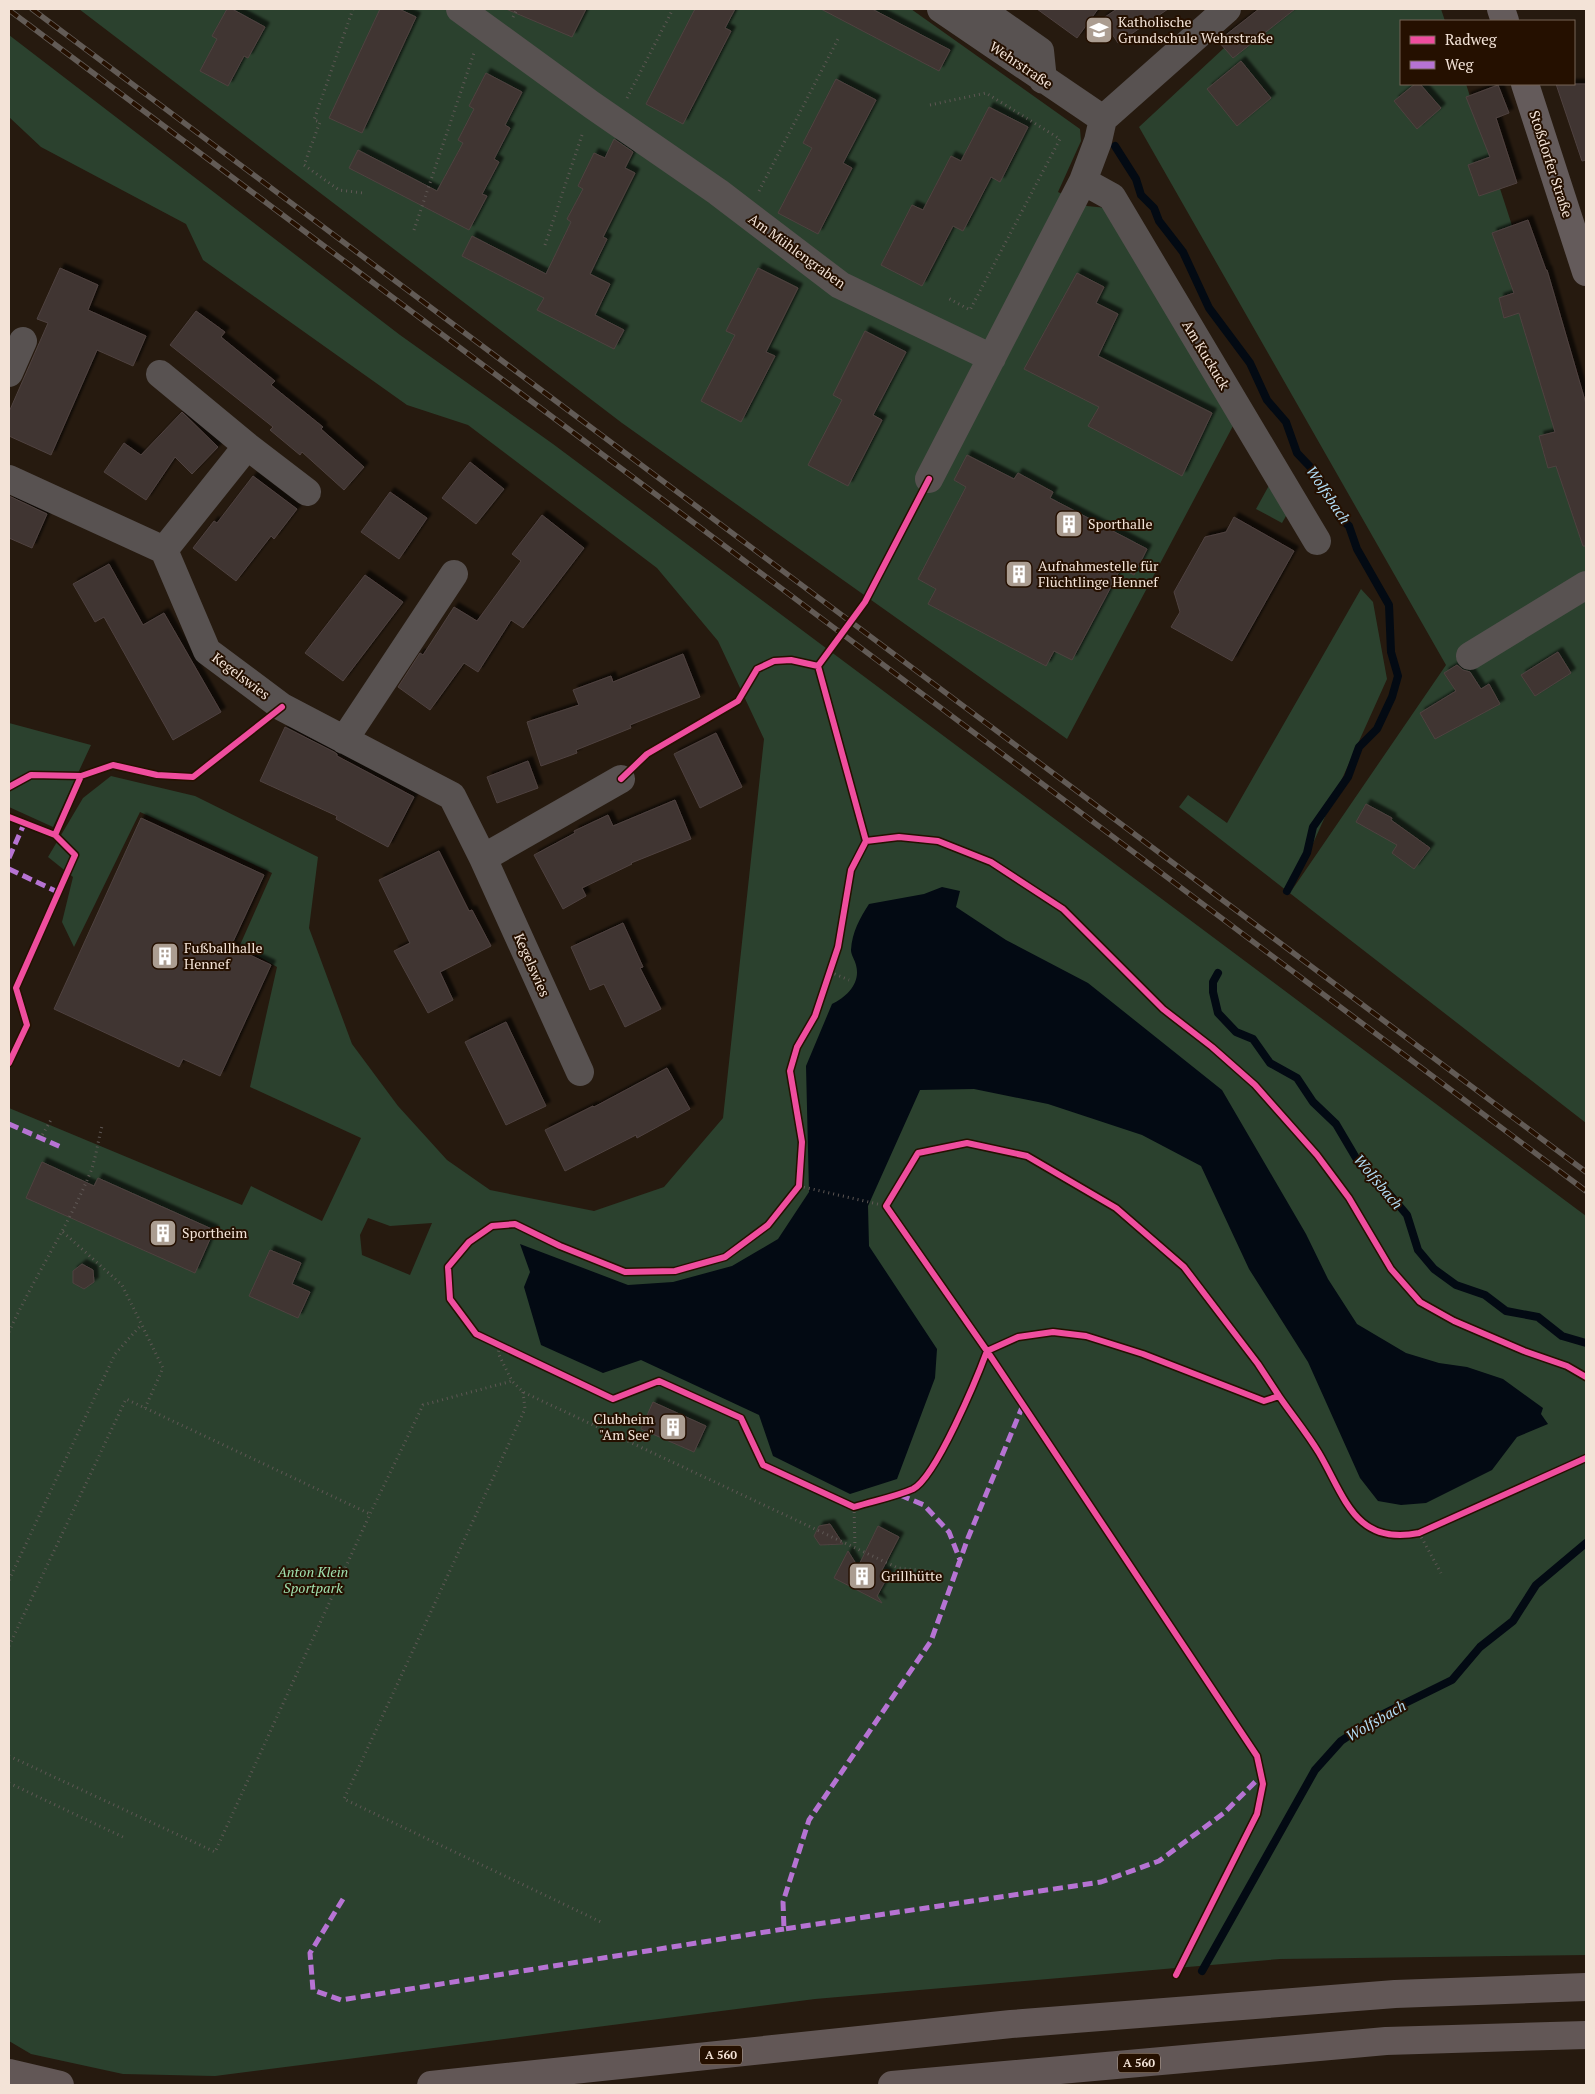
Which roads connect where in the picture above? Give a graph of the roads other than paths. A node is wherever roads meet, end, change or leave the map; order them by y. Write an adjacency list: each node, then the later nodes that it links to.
1 (460, 9): 11 (street, Am Mühlengraben)
2 (941, 9): 5 (street, Wehrstraße)
3 (980, 9): 5 (street)
4 (1227, 9): 7 (street)
5 (1043, 80): 7 (street, Wehrstraße)
6 (1525, 85): 9 (main road, Stoßdorfer Straße)
7 (1103, 119): 8 (street)
8 (1083, 181): 11 (street); 18 (street, Am Kuckuck)
9 (1586, 272)
10 (23, 341): 12 (street)
11 (992, 358): 15 (street)
12 (9, 373)
13 (160, 374): 14 (street)
14 (247, 446): 17 (street); 19 (street)
15 (929, 478)
16 (9, 479): 19 (street)
17 (307, 492)
18 (1317, 541)
19 (164, 550): 23 (street, Kegelswies)
20 (454, 574): 23 (street)
21 (1586, 585): 22 (street)
22 (1470, 656)
23 (344, 740): 25 (street, Kegelswies)
24 (621, 778): 25 (street)
25 (483, 858): 26 (street, Kegelswies)
26 (580, 1072)
27 (1586, 1987): 31 (highway, A 560)
28 (1586, 2035): 32 (highway, A 560)
29 (9, 2073): 30 (highway)
30 (60, 2085)
31 (431, 2085)
32 (892, 2085)

